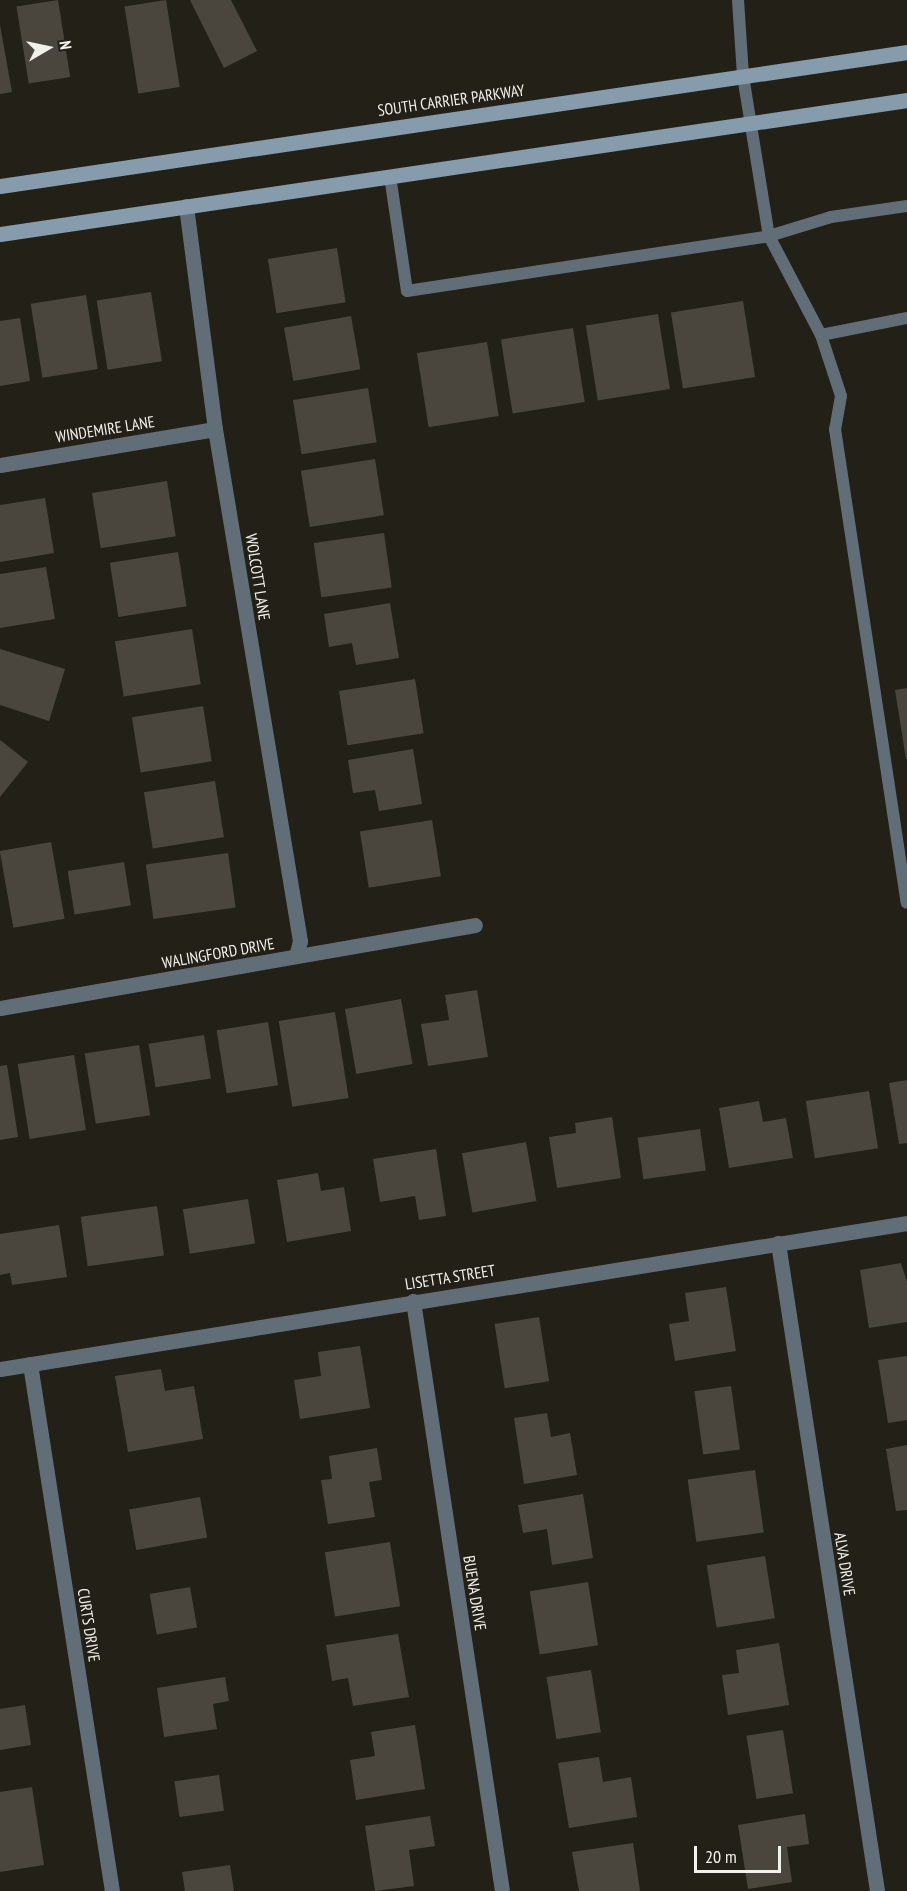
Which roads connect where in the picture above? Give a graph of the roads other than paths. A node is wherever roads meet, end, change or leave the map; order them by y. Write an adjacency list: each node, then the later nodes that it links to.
1 (738, 0): 3 (lane)
2 (907, 52): 3 (main road, SOUTH CARRIER PARKWAY)
3 (743, 76): 5 (lane); 7 (main road, SOUTH CARRIER PARKWAY)
4 (907, 100): 5 (main road)
5 (750, 122): 6 (main road); 11 (lane)
6 (390, 176): 8 (main road); 11 (lane)
7 (0, 186)
8 (186, 206): 10 (main road); 14 (street, WOLCOTT LANE)
9 (907, 206): 11 (lane)
10 (0, 234)
11 (769, 236): 13 (lane)
12 (907, 318): 13 (lane)
13 (821, 335): 16 (lane)
14 (215, 429): 15 (street, WINDEMIRE LANE); 18 (street, WOLCOTT LANE)
15 (0, 465)
16 (907, 903)
17 (475, 925): 18 (street, WALINGFORD DRIVE)
18 (297, 952): 19 (street, WALINGFORD DRIVE)
19 (0, 1008)
20 (907, 1223): 21 (street, LISETTA STREET)
21 (778, 1243): 22 (street, LISETTA STREET); 27 (street, ALVA DRIVE)
22 (413, 1301): 23 (street, LISETTA STREET); 26 (street, BUENA DRIVE)
23 (30, 1364): 24 (street, LISETTA STREET); 25 (street, CURTS DRIVE)
24 (0, 1369)
25 (112, 1891)
26 (502, 1891)
27 (877, 1891)

